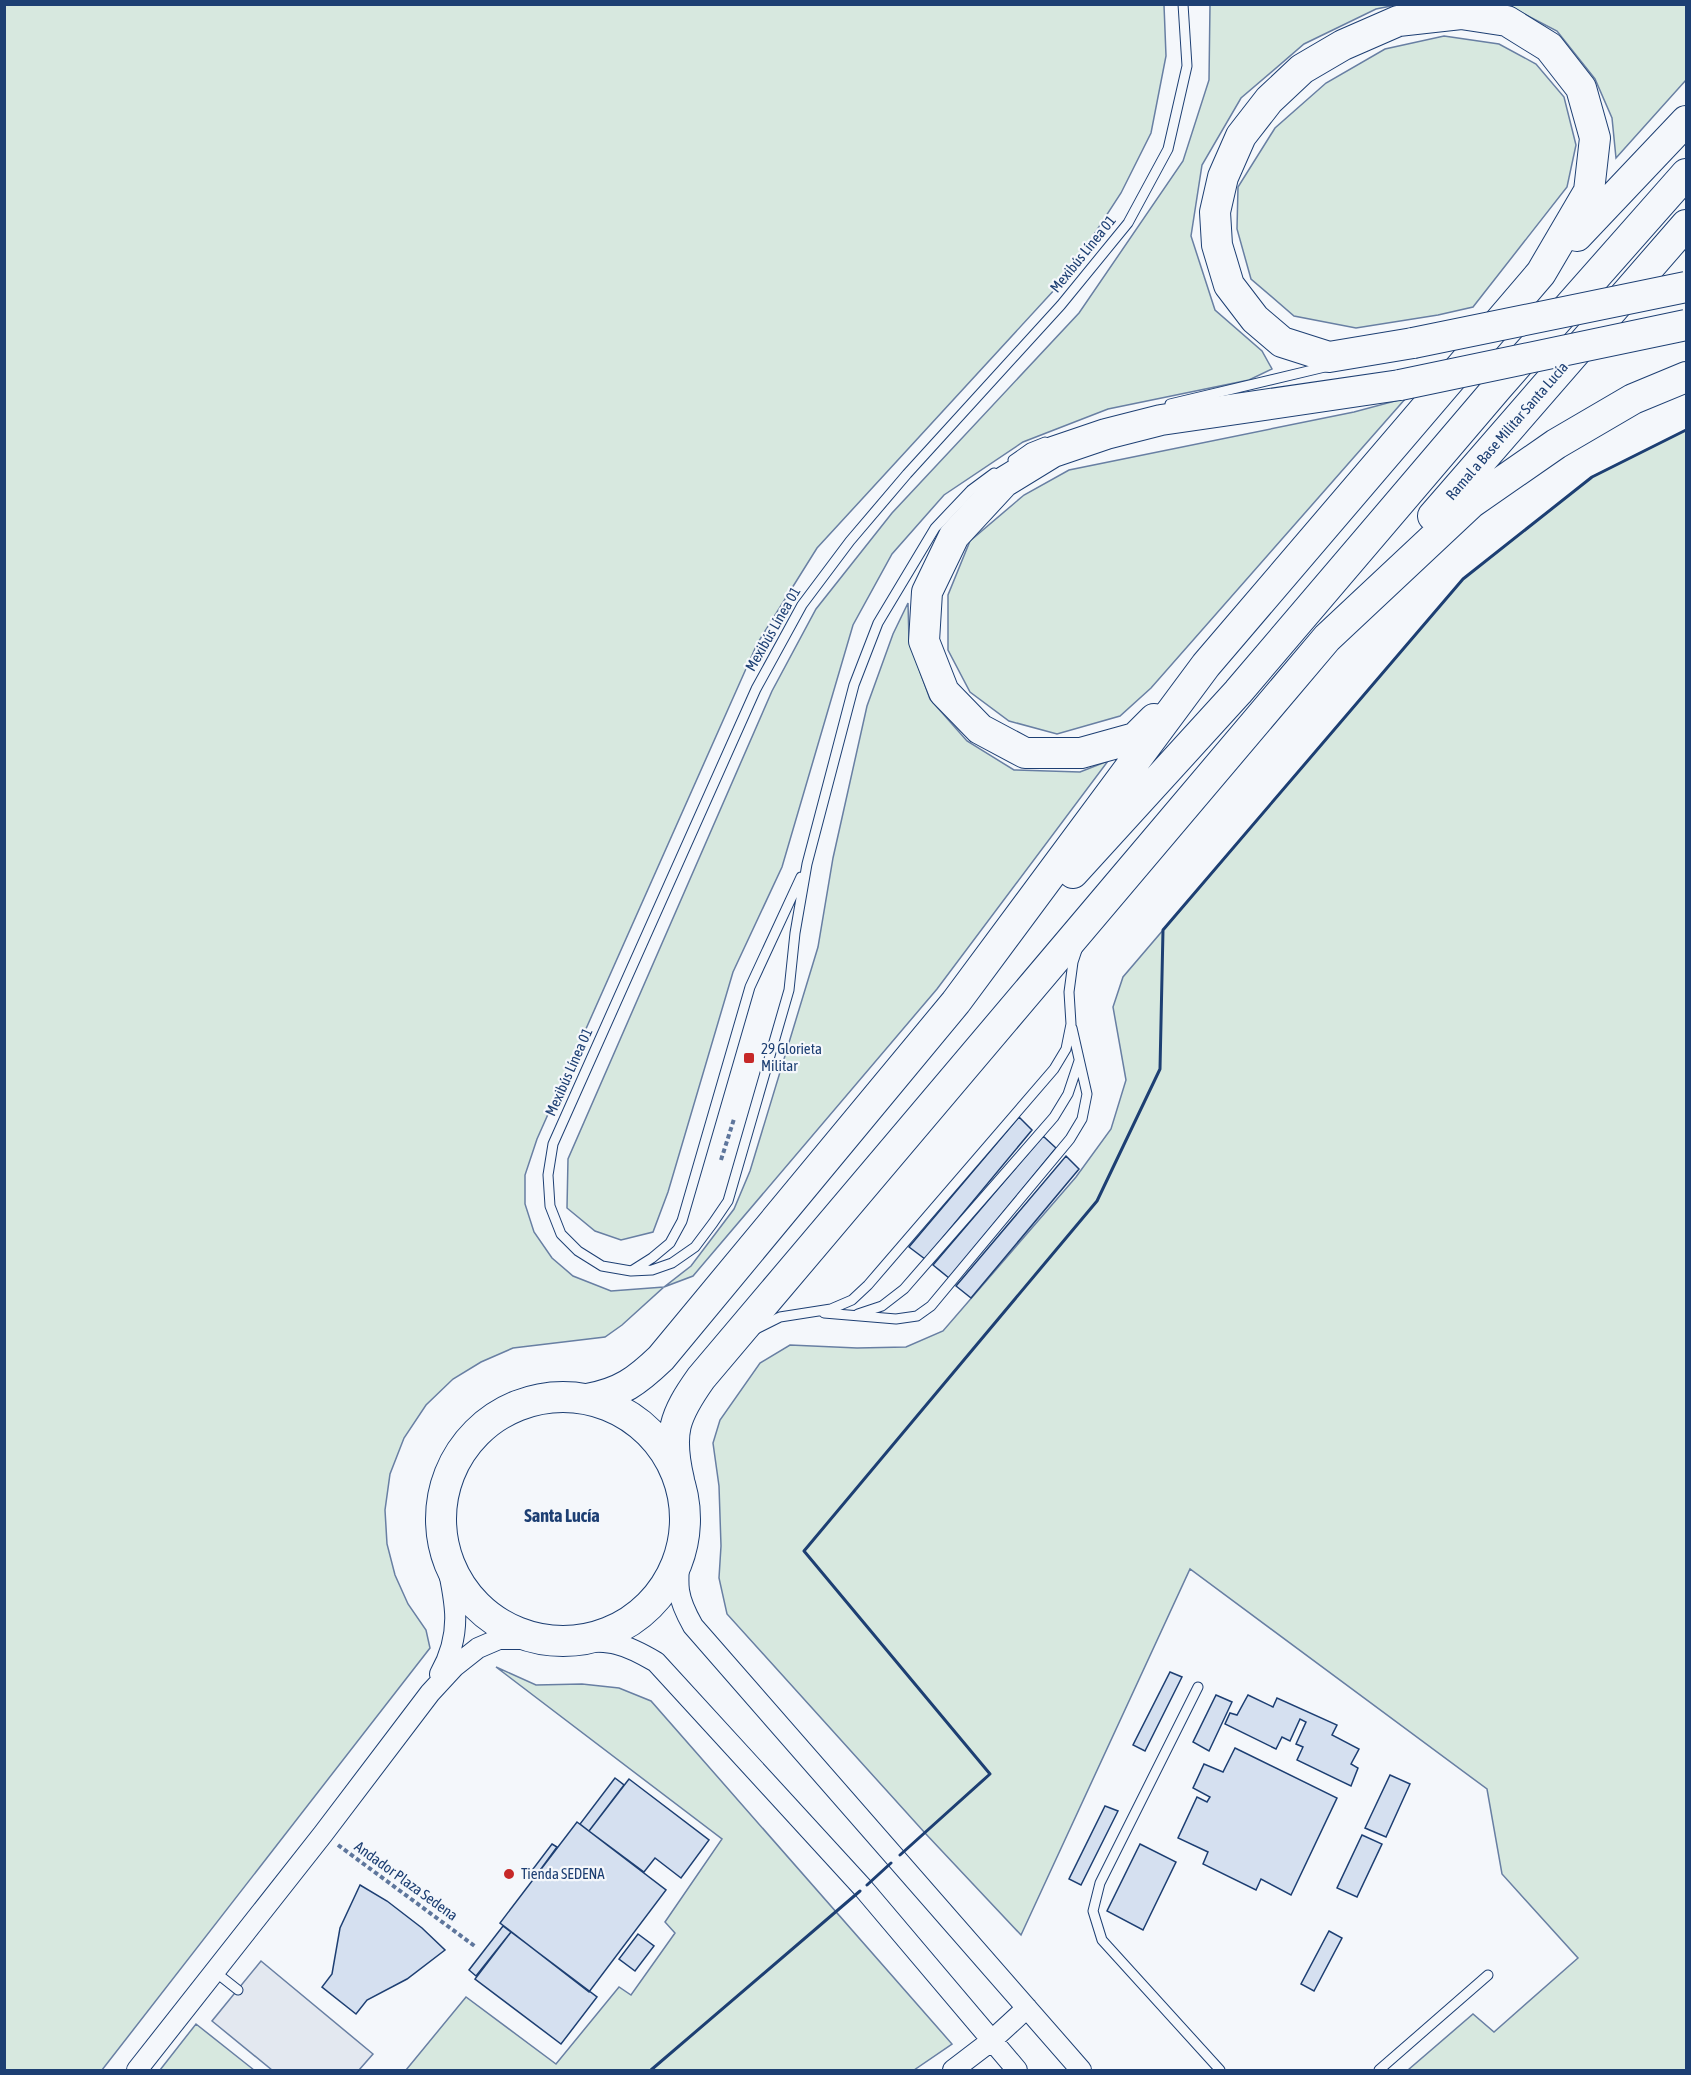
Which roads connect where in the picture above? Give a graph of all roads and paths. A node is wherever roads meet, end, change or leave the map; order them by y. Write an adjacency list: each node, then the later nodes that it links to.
1 (1183, 4): 23 (lane, Mexibús Línea 01)
2 (1678, 131): 5 (main road)
3 (1686, 174): 18 (main road)
4 (1686, 225): 14 (main road, Ramal a Base Militar Santa Lucía)
5 (1541, 273): 8 (main road); 15 (main road)
6 (1686, 287): 8 (main road, bridge)
7 (1686, 324): 12 (main road, bridge)
8 (1413, 343): 10 (lane)
9 (1686, 377): 14 (main road)
10 (1159, 407)
11 (1052, 440): 13 (lane, Mexibús Línea 01)
12 (1004, 482): 13 (lane, Mexibús Línea 01); 15 (main road)
13 (904, 578): 16 (lane, Mexibús Línea 01)
14 (1327, 638): 17 (main road)
15 (1206, 665): 18 (main road)
16 (807, 864): 23 (lane, Mexibús Línea 01); 23 (lane, Mexibús Línea 01)
17 (1108, 897): 19 (lane); 26 (main road)
18 (956, 1002): 27 (main road)
19 (1071, 1024): 20 (lane); 24 (lane)
20 (1079, 1060): 25 (lane); 25 (lane)
21 (734, 1119): 22 (path)
22 (721, 1160)
23 (631, 1271)
24 (806, 1312): 25 (lane); 26 (lane)
25 (853, 1316)
26 (723, 1353): 28 (main road)
27 (587, 1399): 28 (main road); 29 (main road)
28 (678, 1480): 30 (main road)
29 (444, 1549): 31 (main road); 34 (street)
30 (680, 1552): 32 (main road); 40 (street)
31 (538, 1639): 32 (main road); 34 (street)
32 (574, 1641): 41 (street)
33 (1198, 1688): 46 (lane)
34 (430, 1693): 35 (street)
35 (323, 1834): 36 (path, Andador Plaza Sedena); 37 (street)
36 (476, 1947)
37 (214, 1971): 39 (lane); 42 (street)
38 (1488, 1975): 47 (lane)
39 (238, 1990)
40 (1027, 2008): 41 (street); 45 (street)
41 (991, 2041): 43 (street); 44 (street)
42 (137, 2070)
43 (953, 2070)
44 (1017, 2070)
45 (1082, 2070)
46 (1220, 2070)
47 (1379, 2070)

